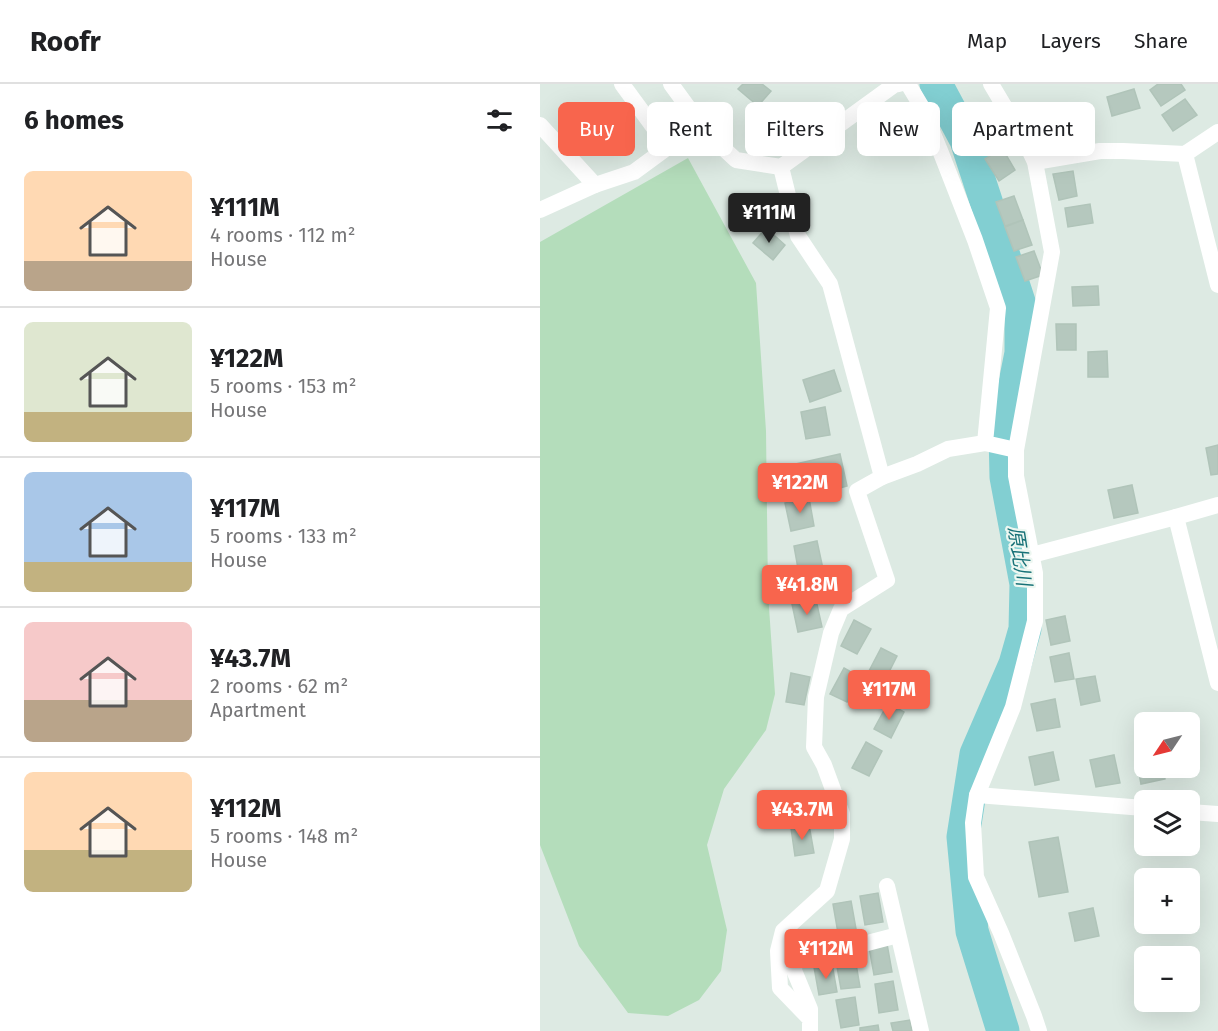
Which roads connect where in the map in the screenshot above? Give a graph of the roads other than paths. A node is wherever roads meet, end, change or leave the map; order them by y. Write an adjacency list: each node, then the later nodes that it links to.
1 (622, 84): 7 (street)
2 (671, 84): 6 (street)
3 (899, 84): 14 (street)
4 (908, 84): 18 (street)
5 (991, 84): 13 (street)
6 (684, 102)
7 (647, 118)
8 (540, 125): 15 (street)
9 (1218, 132): 10 (street)
10 (1185, 154): 13 (street); 17 (street)
11 (656, 156): 15 (street)
12 (732, 156): 14 (street)
13 (1035, 162): 19 (street)
14 (782, 167): 20 (street)
15 (596, 185): 16 (street)
16 (540, 210)
17 (1218, 285)
18 (985, 443): 19 (street); 20 (street)
19 (1016, 450): 23 (street)
20 (882, 477): 31 (street)
21 (1218, 506): 22 (street)
22 (1176, 517): 23 (street); 24 (street)
23 (1032, 555): 25 (street)
24 (1218, 683)
25 (977, 795): 26 (street); 33 (street)
26 (1134, 807)
27 (1200, 813): 28 (street)
28 (1218, 814)
29 (887, 886): 30 (street)
30 (898, 934): 31 (street); 32 (street)
31 (810, 1025)
32 (921, 1031)
33 (1039, 1031)

